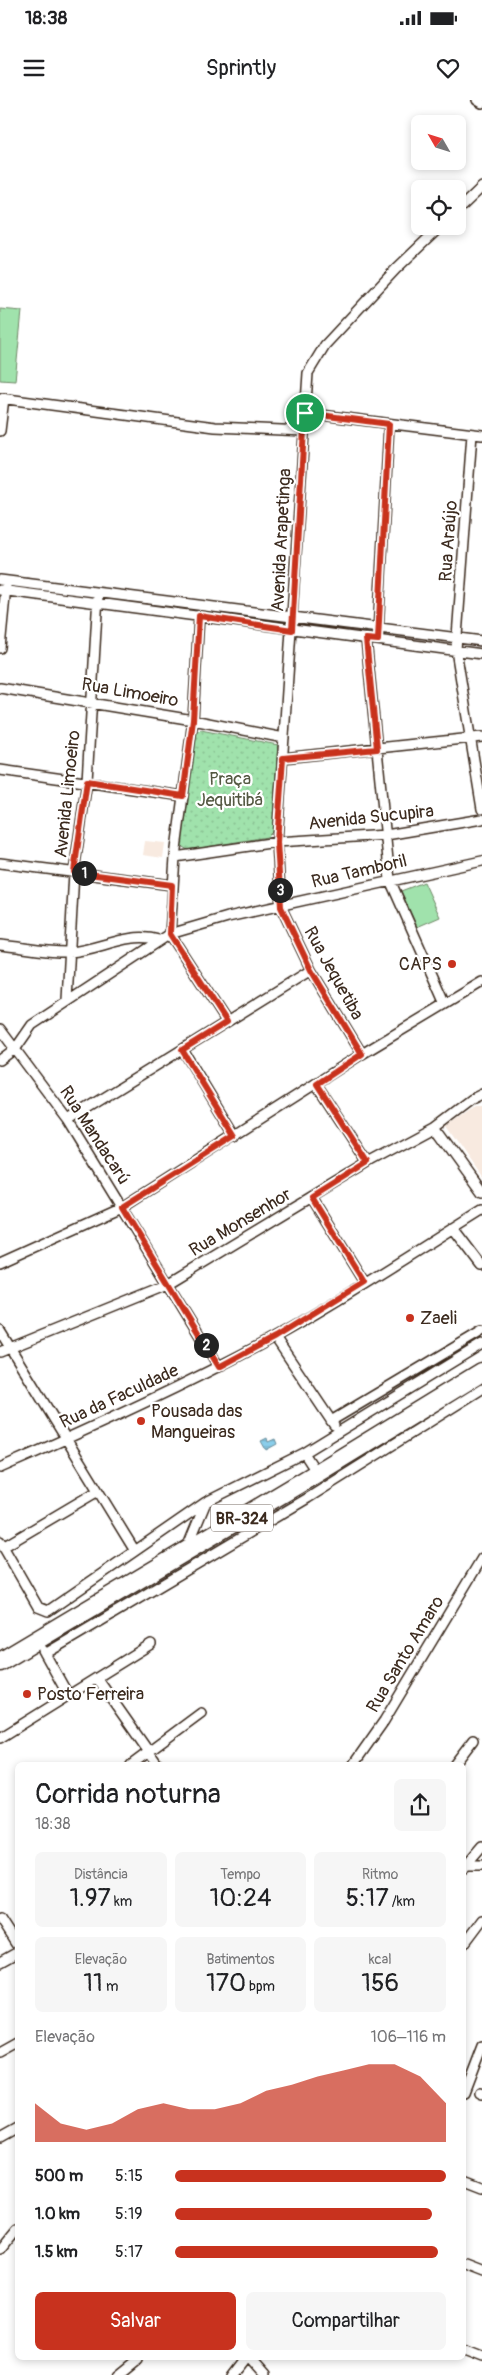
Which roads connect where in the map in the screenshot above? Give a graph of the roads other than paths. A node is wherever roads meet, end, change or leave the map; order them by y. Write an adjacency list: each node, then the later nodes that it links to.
1 (477, 100): 2 (street)
2 (482, 103)
3 (480, 192): 4 (street)
4 (466, 203)
5 (432, 235): 7 (street, Avenida Arapetinga)
6 (2, 398): 9 (street); 10 (street)
7 (305, 413): 8 (street); 10 (street, Avenida Arapetinga)
8 (389, 424): 11 (street); 18 (street)
9 (0, 431)
10 (304, 431): 17 (street, Avenida Arapetinga)
11 (472, 434): 12 (street); 20 (street, Rua Araújo)
12 (482, 435)
13 (3, 585): 14 (street); 15 (street); 24 (street)
14 (99, 592): 15 (street, Avenida Limoeiro); 17 (street)
15 (98, 603): 16 (street); 28 (street, Avenida Limoeiro)
16 (199, 616): 19 (street); 29 (street)
17 (293, 617): 18 (street); 19 (street, Avenida Arapetinga)
18 (379, 627): 20 (street); 22 (street)
19 (292, 630): 21 (street); 31 (street, Avenida Arapetinga)
20 (457, 638): 23 (street); 25 (street, Rua Araújo)
21 (366, 639): 22 (street); 33 (street)
22 (378, 640): 25 (street)
23 (482, 641)
24 (0, 648)
25 (456, 650): 26 (street); 32 (street, Rua Araújo)
26 (482, 654)
27 (0, 688): 28 (street, Rua Limoeiro)
28 (92, 702): 29 (street, Rua Limoeiro); 36 (street, Avenida Limoeiro)
29 (193, 720): 31 (street, Rua Limoeiro); 37 (street)
30 (482, 737): 32 (street)
31 (284, 738): 34 (street, Avenida Arapetinga)
32 (469, 739): 33 (street); 38 (street, Rua Araújo)
33 (377, 749): 34 (street); 40 (street)
34 (283, 758): 41 (street, Avenida Arapetinga)
35 (0, 770): 36 (street)
36 (87, 781): 37 (street); 45 (street, Avenida Limoeiro)
37 (183, 796): 42 (street)
38 (482, 809)
39 (482, 819): 40 (street, Avenida Sucupira)
40 (386, 835): 41 (street, Avenida Sucupira); 46 (street)
41 (277, 842): 42 (street, Avenida Sucupira); 48 (street, Avenida Arapetinga)
42 (174, 857): 47 (street)
43 (482, 860): 46 (street, Rua Tamboril)
44 (0, 863): 45 (street)
45 (74, 872): 47 (street); 52 (street, Avenida Limoeiro)
46 (390, 880): 48 (street, Rua Tamboril); 56 (street)
47 (172, 885): 49 (street)
48 (281, 907): 49 (street, Rua Tamboril); 53 (street, Rua Jequetiba)
49 (170, 934): 50 (street, Rua Tamboril); 57 (street)
50 (159, 940): 52 (street); 55 (street, Rua Tamboril)
51 (0, 945): 52 (street)
52 (70, 952): 55 (street, Avenida Limoeiro)
53 (311, 970): 57 (street); 61 (street, Rua Jequetiba)
54 (482, 982): 56 (street)
55 (67, 1000): 59 (street, Rua Tamboril)
56 (445, 1004): 61 (street)
57 (227, 1022): 60 (street)
58 (0, 1029): 59 (street, Rua Mandacarú)
59 (16, 1048): 62 (street, Rua Tamboril); 65 (street, Rua Mandacarú)
60 (182, 1050): 65 (street); 67 (street)
61 (362, 1054): 63 (street)
62 (0, 1060)
63 (317, 1084): 67 (street); 68 (street)
64 (482, 1094): 66 (street, Rua Monsenhor)
65 (68, 1120): 71 (street, Rua Mandacarú)
66 (435, 1126): 68 (street, Rua Monsenhor); 69 (street)
67 (235, 1136): 71 (street)
68 (368, 1163): 70 (street, Rua Monsenhor)
69 (482, 1192)
70 (312, 1198): 76 (street); 77 (street, Rua Monsenhor)
71 (122, 1207): 74 (street); 77 (street, Rua Mandacarú)
72 (482, 1210): 73 (street, Rua da Faculdade)
73 (453, 1228): 75 (street); 76 (street, Rua da Faculdade)
74 (0, 1262)
75 (482, 1266)
76 (364, 1282): 80 (street, Rua da Faculdade)
77 (168, 1284): 82 (street, Rua Monsenhor); 84 (street, Rua Mandacarú)
78 (0, 1331): 82 (street)
79 (482, 1331): 87 (street)
80 (275, 1337): 84 (street, Rua da Faculdade); 87 (street)
81 (482, 1344): 88 (street)
82 (10, 1348): 83 (street, Rua Monsenhor); 89 (street)
83 (0, 1352)
84 (219, 1367): 89 (street, Rua da Faculdade)
85 (482, 1372): 92 (highway, BR-324)
86 (482, 1389): 100 (street)
87 (331, 1421): 88 (street)
88 (338, 1432): 90 (street)
89 (67, 1439): 91 (street, Rua da Faculdade); 93 (street)
90 (304, 1453): 92 (street); 94 (street)
91 (0, 1468)
92 (317, 1474): 96 (highway, BR-324)
93 (98, 1491): 95 (street); 97 (street)
94 (206, 1502): 96 (street); 97 (street)
95 (2, 1544): 97 (street)
96 (186, 1550): 100 (highway, BR-324)
97 (135, 1551)
98 (482, 1558): 110 (street, Rua Santo Amaro)
99 (151, 1644): 102 (street)
100 (41, 1647): 101 (highway, BR-324); 103 (street)
101 (0, 1662)
102 (97, 1678): 103 (street); 107 (street)
103 (68, 1695): 105 (street)
104 (201, 1713): 107 (street)
105 (0, 1738)
106 (473, 1740): 111 (street)
107 (148, 1751): 108 (street); 109 (street)
108 (135, 1762)
109 (156, 1762)
110 (355, 1762)
111 (456, 1762)
112 (482, 1847): 113 (street)
113 (466, 1864)
114 (466, 1866): 115 (street)
115 (482, 1866)
116 (0, 1919): 119 (street)
117 (482, 1920): 118 (street)
118 (466, 1941)
119 (15, 1942)
120 (15, 1954): 121 (street)
121 (0, 1962)
122 (15, 2045): 124 (street)
123 (482, 2045): 125 (street)
124 (0, 2053)
125 (466, 2079)
126 (15, 2130): 127 (street)
127 (0, 2138)
128 (466, 2181): 129 (street)
129 (482, 2187)
130 (15, 2232): 131 (street)
131 (0, 2250)
132 (466, 2266): 133 (street)
133 (482, 2272)
134 (466, 2351): 135 (street)
135 (482, 2357)
136 (136, 2360): 139 (street)
137 (242, 2360): 140 (street)
138 (250, 2360): 141 (street)
139 (122, 2374)
140 (231, 2375)
141 (263, 2375)

